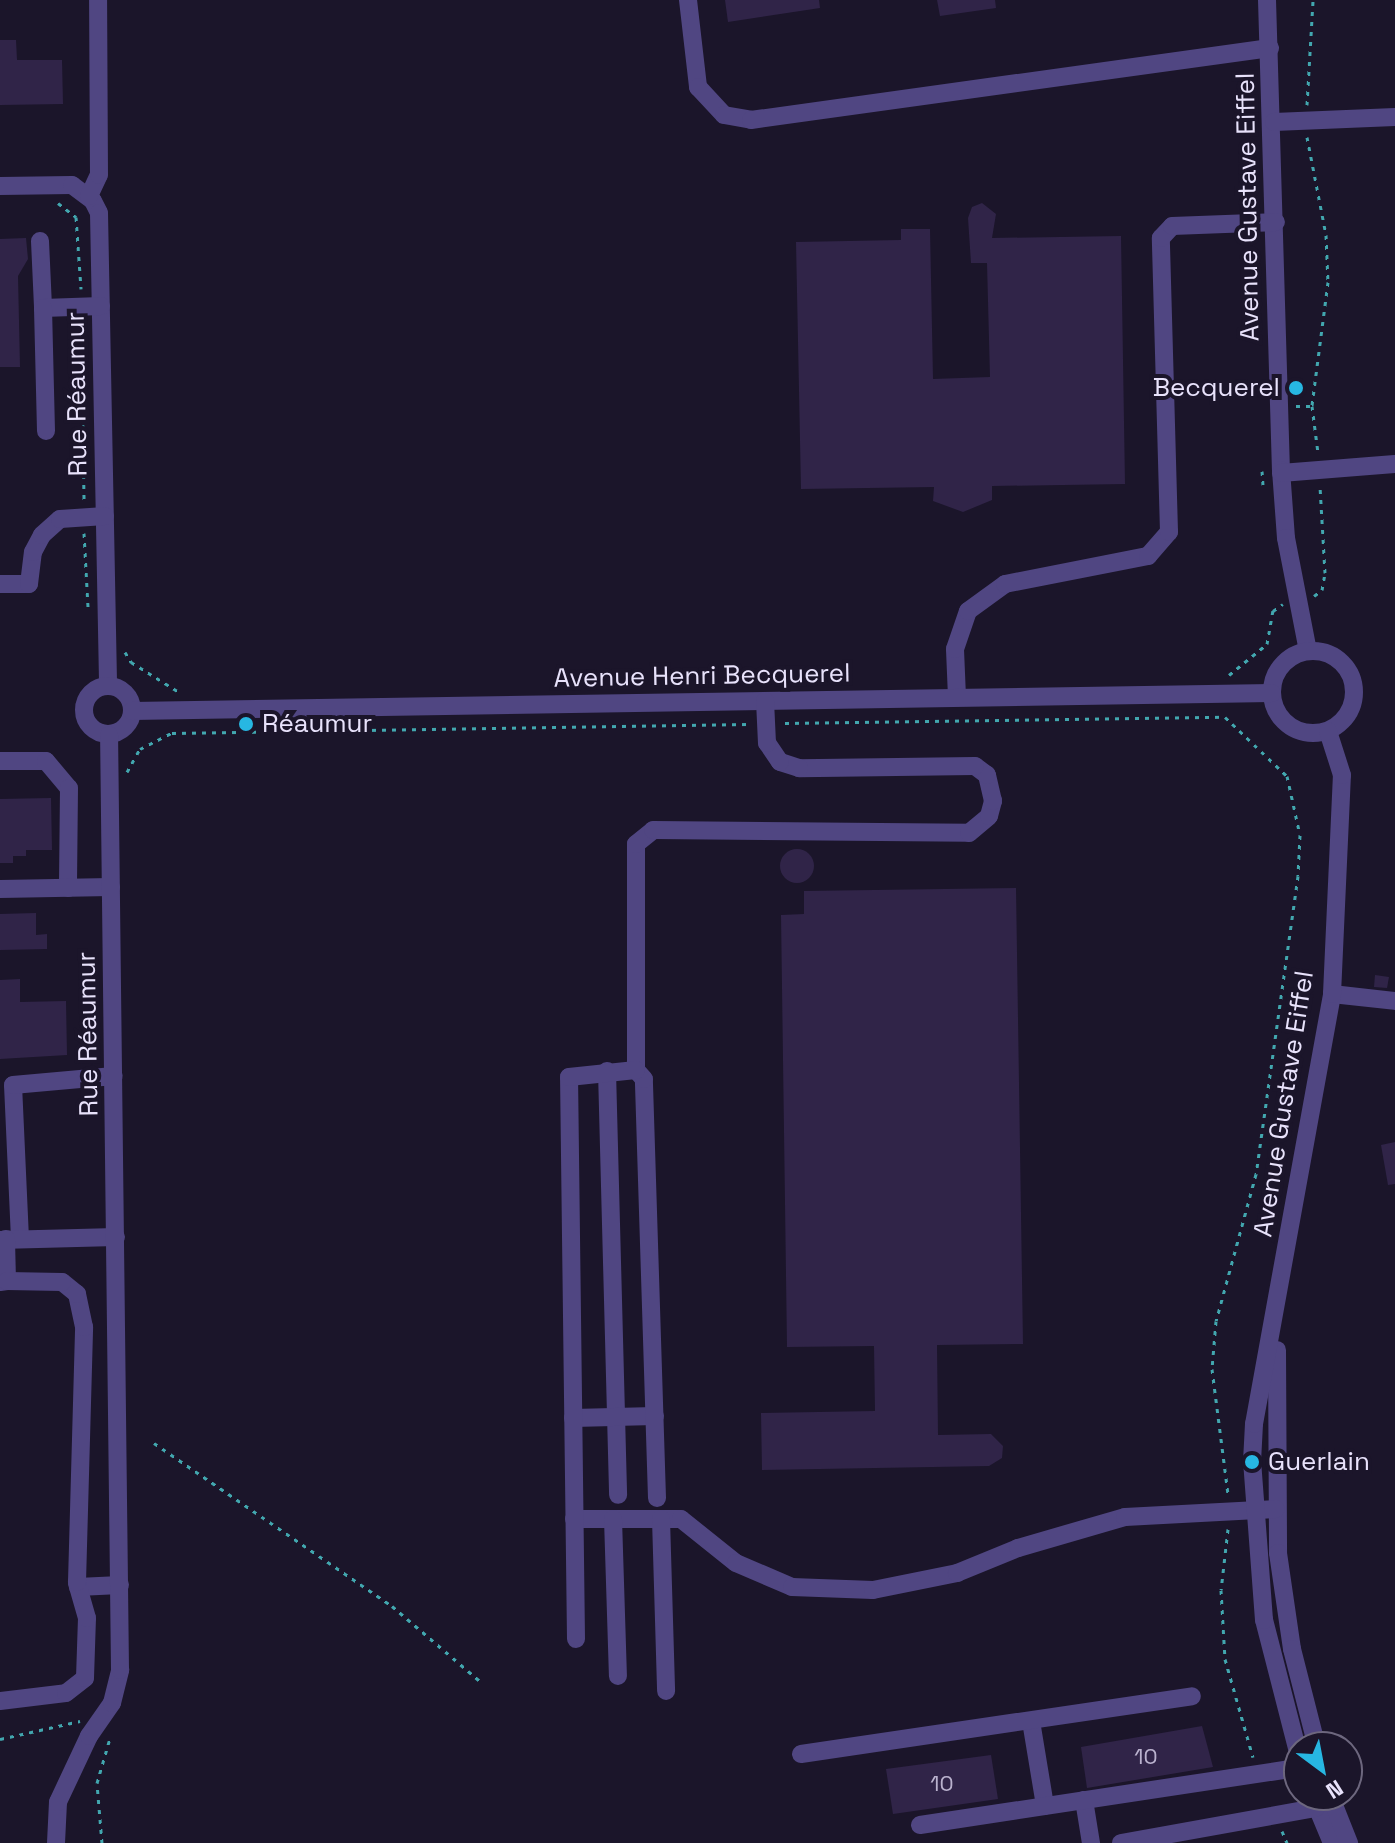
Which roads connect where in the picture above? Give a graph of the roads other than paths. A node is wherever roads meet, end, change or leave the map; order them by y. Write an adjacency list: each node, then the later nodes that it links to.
1 (98, 0): 8 (street)
2 (688, 0): 4 (street)
3 (1267, 0): 4 (street, Avenue Gustave Eiffel)
4 (1270, 48): 6 (street, Avenue Gustave Eiffel)
5 (1395, 117): 6 (street)
6 (1274, 122): 9 (street, Avenue Gustave Eiffel)
7 (0, 186): 8 (street)
8 (89, 196): 11 (street, Rue Réaumur)
9 (1276, 222): 15 (street, Avenue Gustave Eiffel); 21 (street)
10 (40, 241): 12 (street)
11 (101, 306): 12 (street); 16 (street, Rue Réaumur)
12 (43, 308): 13 (street)
13 (46, 431)
14 (1395, 464): 15 (street)
15 (1281, 473): 18 (street, Avenue Gustave Eiffel)
16 (105, 516): 17 (street); 19 (street, Rue Réaumur)
17 (0, 584)
18 (1308, 651): 20 (street); 24 (street)
19 (108, 686): 23 (street); 25 (street)
20 (1272, 693): 21 (street, Avenue Henri Becquerel); 24 (street)
21 (957, 697): 22 (street, Avenue Henri Becquerel)
22 (765, 701): 23 (street, Avenue Henri Becquerel); 32 (street)
23 (132, 711): 25 (street)
24 (1328, 731): 30 (street, Avenue Gustave Eiffel)
25 (109, 735): 27 (street, Rue Réaumur)
26 (0, 761): 28 (street)
27 (111, 887): 28 (street); 34 (street, Rue Réaumur)
28 (68, 888): 29 (street)
29 (0, 889)
30 (1332, 994): 31 (street); 43 (street, Avenue Gustave Eiffel)
31 (1395, 1001)
32 (636, 1070): 33 (street); 38 (street)
33 (607, 1071): 39 (street); 40 (street)
34 (114, 1076): 35 (street, Rue Réaumur); 36 (street)
35 (116, 1237): 36 (street); 47 (street, Rue Réaumur)
36 (9, 1239): 37 (street)
37 (4, 1282): 48 (street)
38 (655, 1416): 39 (street); 42 (street)
39 (613, 1417): 40 (street); 41 (street)
40 (573, 1418): 44 (street)
41 (618, 1495)
42 (657, 1498)
43 (1264, 1510): 46 (street); 55 (street, Avenue Gustave Eiffel); 56 (street, Avenue Gustave Eiffel)
44 (574, 1519): 45 (street); 49 (street)
45 (613, 1519): 46 (street); 50 (street)
46 (661, 1519): 51 (street)
47 (120, 1585): 48 (street); 65 (street, Rue Réaumur)
48 (78, 1587): 53 (street)
49 (576, 1639)
50 (618, 1676)
51 (666, 1691)
52 (1192, 1696): 54 (street)
53 (0, 1701)
54 (1031, 1721): 57 (street); 60 (street)
55 (1293, 1731)
56 (1313, 1731)
57 (801, 1754)
58 (1283, 1771): 59 (street)
59 (1084, 1800): 60 (street); 66 (street)
60 (1045, 1806): 64 (street)
61 (1291, 1811): 67 (street)
62 (1318, 1811): 68 (street)
63 (1336, 1811): 69 (street)
64 (920, 1825)
65 (56, 1843)
66 (1091, 1843)
67 (1121, 1843)
68 (1332, 1843)
69 (1349, 1843)

